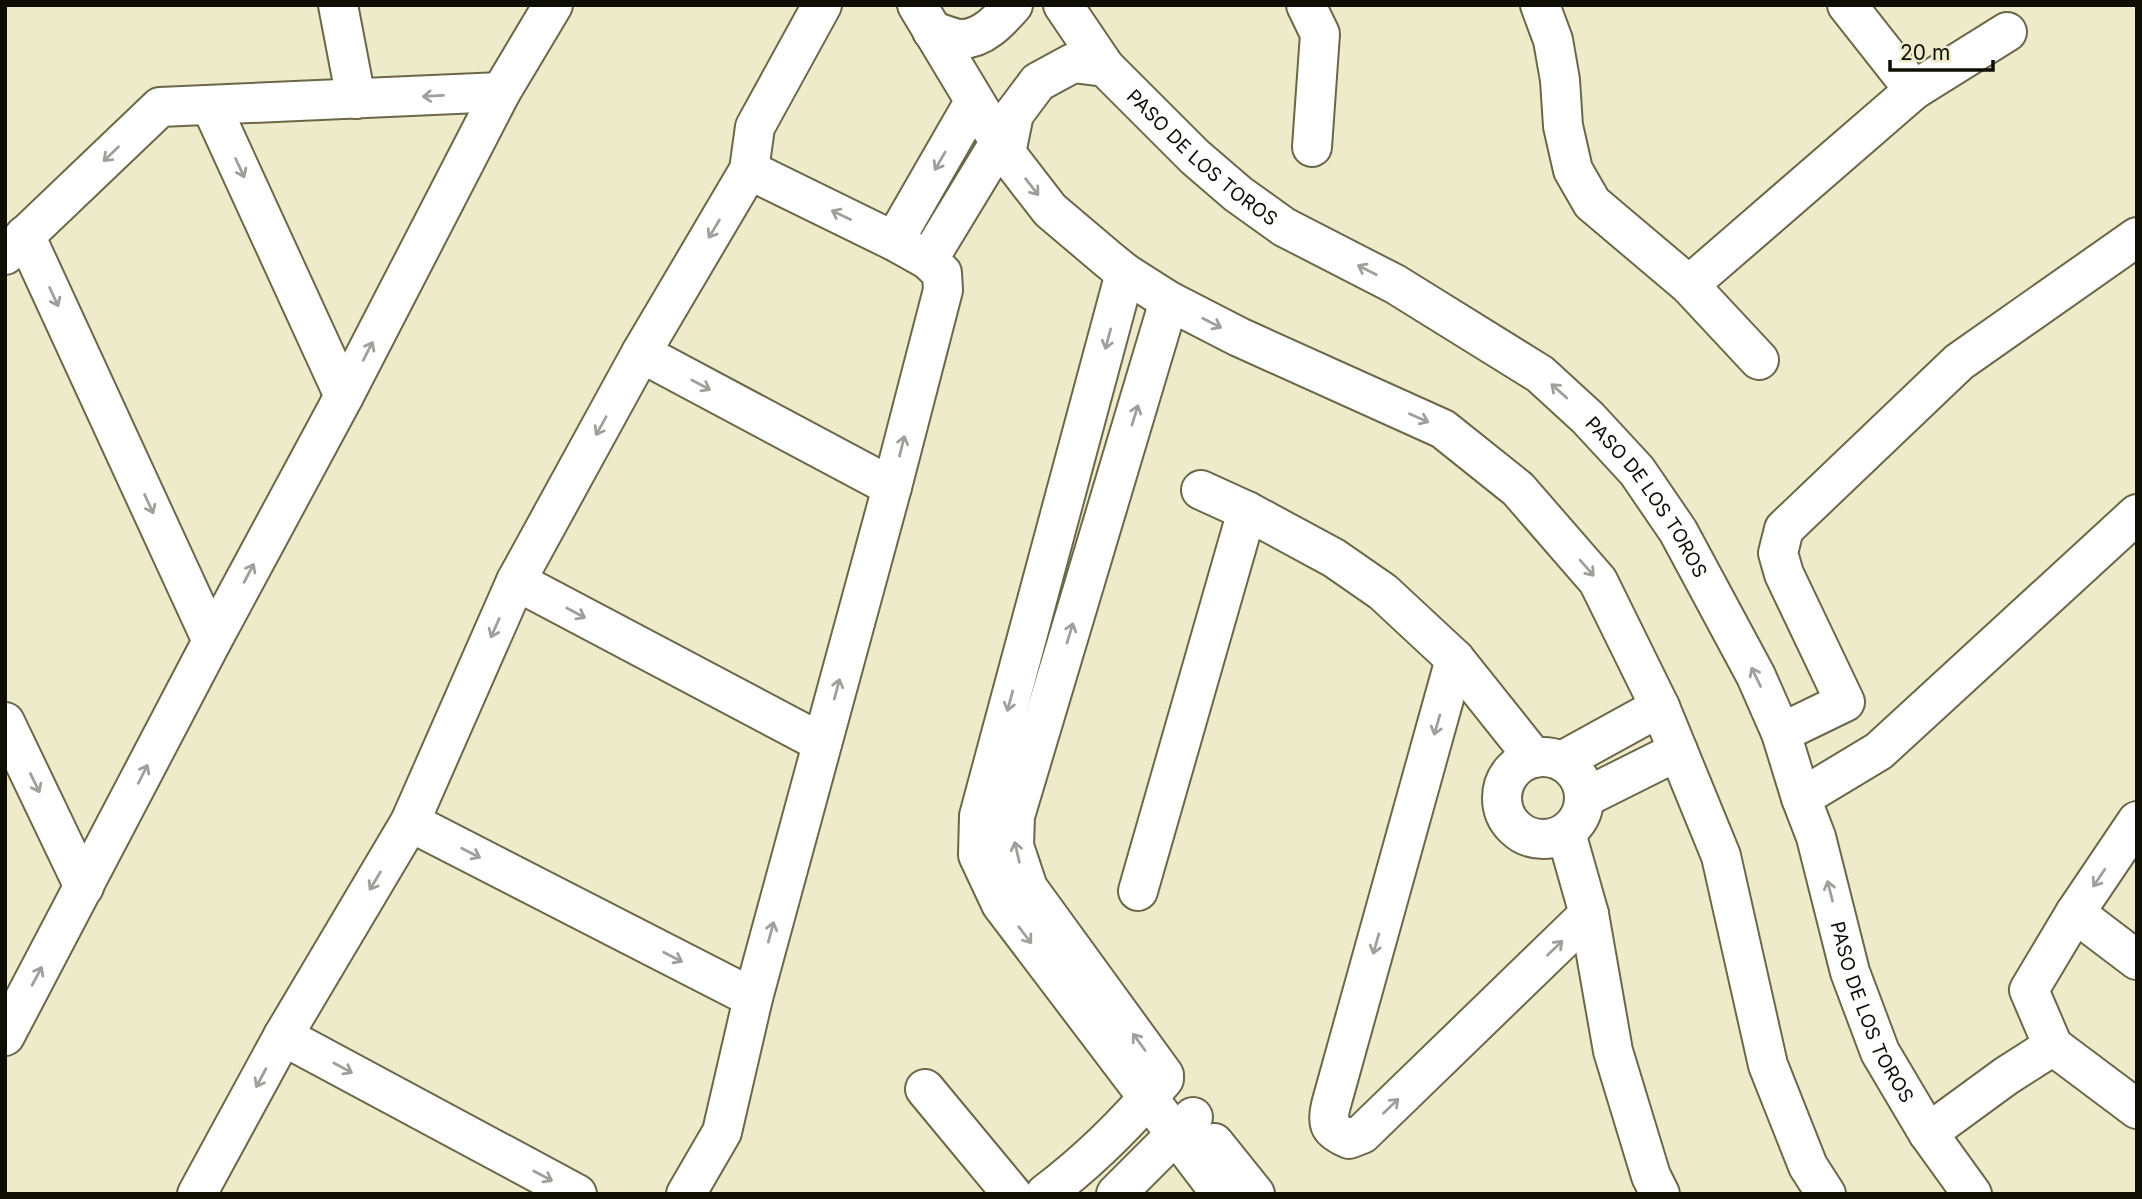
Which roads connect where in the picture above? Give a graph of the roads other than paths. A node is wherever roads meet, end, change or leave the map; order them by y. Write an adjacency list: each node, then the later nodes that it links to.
1 (338, 5): 14 (street)
2 (553, 5): 13 (street)
3 (822, 5): 19 (street)
4 (1013, 5): 9 (street)
5 (1063, 5): 11 (street, PASO DE LOS TOROS)
6 (1306, 5): 17 (street)
7 (1540, 5): 25 (street)
8 (1847, 5): 12 (street)
9 (925, 18): 15 (street)
10 (2007, 32): 12 (street)
11 (1105, 67): 18 (street); 40 (street, PASO DE LOS TOROS, one-way to 11)
12 (1914, 90): 25 (street)
13 (501, 92): 14 (street, one-way to 14); 29 (street, one-way to 13)
14 (356, 99): 16 (street)
15 (974, 102): 18 (street); 21 (street, one-way to 21)
16 (211, 106): 22 (street, one-way to 22); 29 (street, one-way to 29)
17 (1312, 147)
18 (1002, 148): 23 (street); 24 (street, one-way to 24)
19 (749, 170): 21 (street, one-way to 19); 27 (street, one-way to 27)
20 (2137, 237): 37 (street)
21 (894, 241): 23 (street)
22 (15, 245): 35 (street, one-way to 35)
23 (928, 260): 30 (street, one-way to 23)
24 (1125, 273): 26 (street); 59 (street, one-way to 59)
25 (1689, 285): 28 (street)
26 (1169, 301): 38 (street, one-way to 38); 59 (street, one-way to 26)
27 (641, 354): 30 (street, one-way to 30); 34 (street, one-way to 34)
28 (1759, 360)
29 (344, 396): 35 (street, one-way to 29)
30 (892, 487): 41 (street, one-way to 30)
31 (1200, 490): 32 (street)
32 (1247, 512): 36 (street); 51 (street)
33 (2137, 514): 43 (street)
34 (516, 581): 41 (street, one-way to 41); 48 (street, one-way to 48)
35 (212, 641): 50 (street, one-way to 35)
36 (1455, 659): 44 (street); 53 (street, one-way to 53)
37 (1845, 702): 40 (street); 43 (street)
38 (1660, 707): 42 (street); 44 (street)
39 (5, 722): 50 (street, one-way to 50)
40 (1781, 733): 46 (street, PASO DE LOS TOROS)
41 (822, 743): 55 (street, one-way to 41)
42 (1678, 751): 45 (street); 73 (street)
43 (1879, 751): 46 (street)
44 (1548, 760): 45 (street); 49 (street)
45 (1584, 797): 49 (street)
46 (1801, 797): 63 (street, PASO DE LOS TOROS, one-way to 46)
47 (2137, 821): 52 (street, one-way to 52)
48 (410, 822): 55 (street, one-way to 55); 57 (street, one-way to 57)
49 (1566, 833): 53 (street)
50 (84, 887): 56 (street, one-way to 50)
51 (1138, 891)
52 (2075, 913): 54 (street); 58 (street)
53 (1589, 914): 64 (street)
54 (2137, 960)
55 (753, 998): 67 (street)
56 (5, 1036)
57 (283, 1036): 65 (street, one-way to 65); 66 (street, one-way to 66)
58 (2053, 1046): 61 (street); 63 (street)
59 (1157, 1088): 62 (street); 69 (street)
60 (925, 1089): 68 (street)
61 (2137, 1109)
62 (1185, 1126): 70 (street); 71 (street); 72 (street)
63 (1928, 1133): 74 (street, PASO DE LOS TOROS)
64 (1647, 1188)
65 (197, 1194)
66 (577, 1194)
67 (685, 1194)
68 (1013, 1194)
69 (1045, 1194)
70 (1116, 1194)
71 (1222, 1194)
72 (1255, 1194)
73 (1826, 1194)
74 (1972, 1194)

